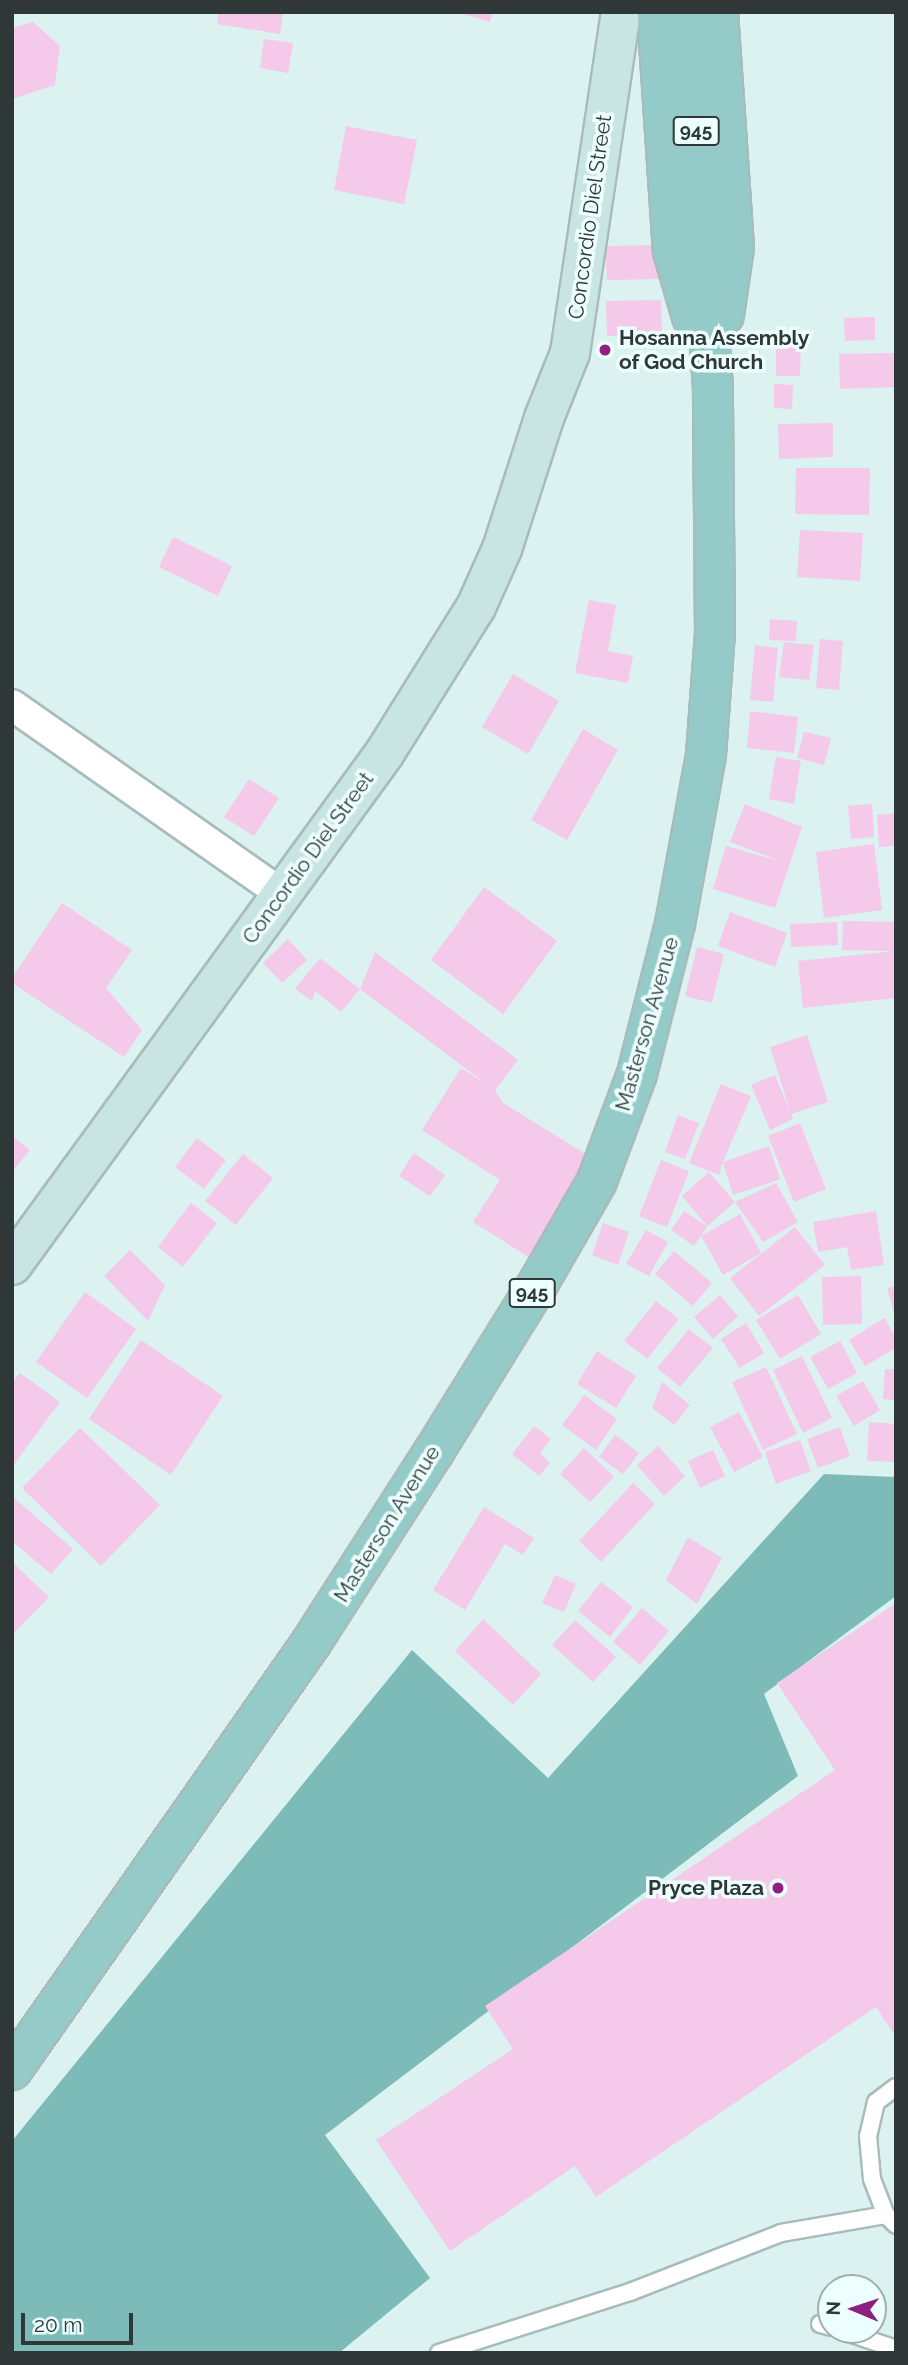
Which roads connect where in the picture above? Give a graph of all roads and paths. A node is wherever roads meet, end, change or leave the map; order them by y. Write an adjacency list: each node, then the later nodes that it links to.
1 (598, 12): 7 (main road, Concordio Diel Street)
2 (621, 12): 7 (main road, Concordio Diel Street)
3 (657, 12): 6 (main road)
4 (687, 12): 6 (main road, Masterson Avenue / 945)
5 (718, 12): 6 (main road)
6 (713, 389): 11 (main road, Masterson Avenue / 945)
7 (544, 418): 9 (main road, Concordio Diel Street)
8 (12, 705): 9 (street)
9 (282, 894): 10 (main road, Concordio Diel Street)
10 (12, 1265)
11 (12, 2070)
12 (896, 2087): 13 (lane)
13 (891, 2220): 14 (lane)
14 (439, 2353)

